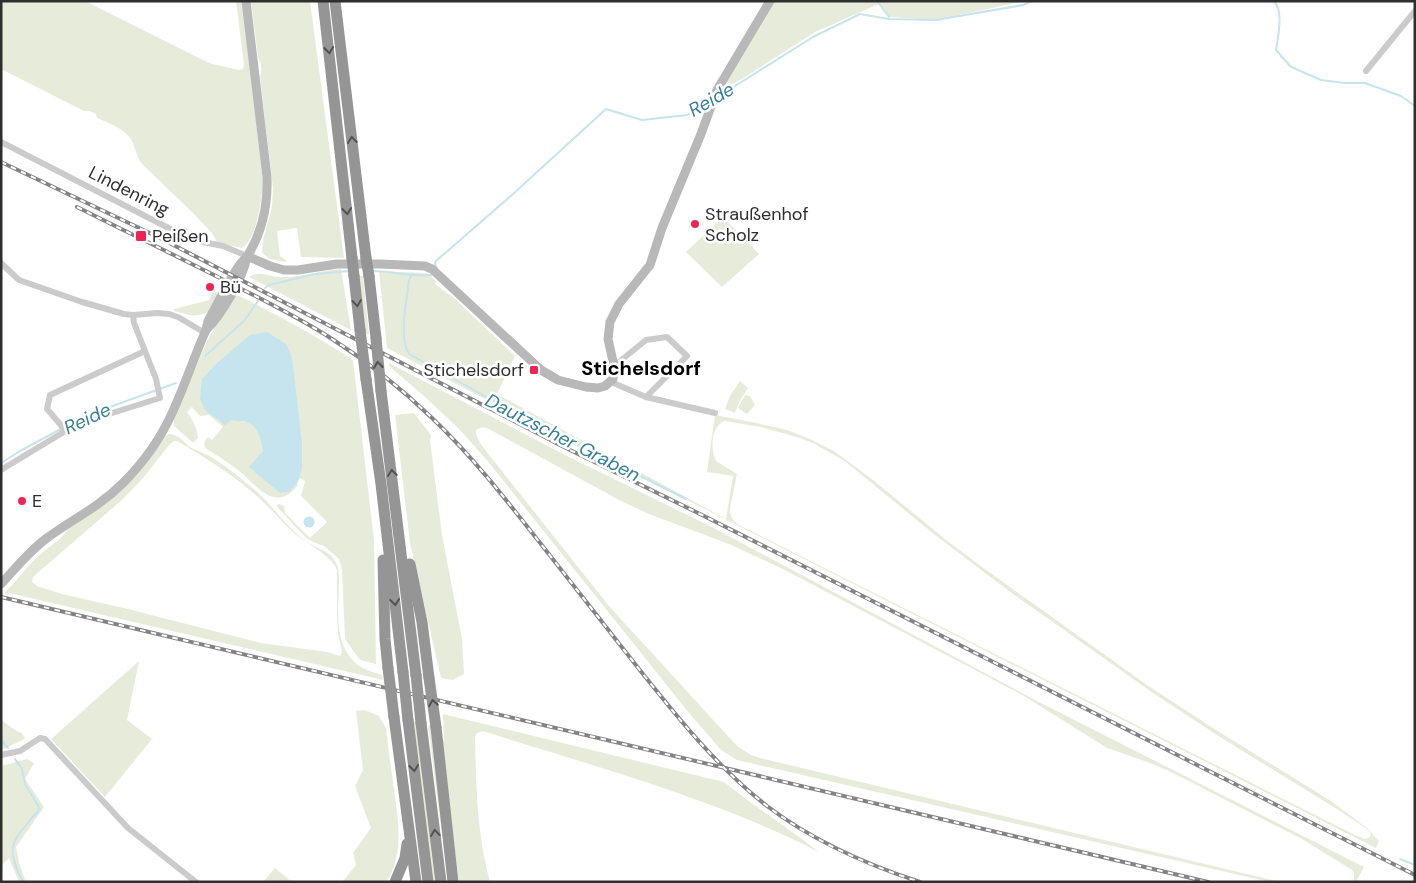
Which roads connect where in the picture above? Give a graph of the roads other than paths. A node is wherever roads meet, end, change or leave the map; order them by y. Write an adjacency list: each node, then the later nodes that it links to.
1 (246, 1): 8 (street)
2 (323, 1): 19 (highway, one-way to 19, bridge)
3 (335, 1): 20 (highway, one-way to 3, bridge)
4 (770, 1): 13 (street)
5 (1415, 11): 6 (street)
6 (1366, 71)
7 (1, 142): 8 (street, Lindenring)
8 (247, 256): 11 (street); 14 (street)
9 (1, 263): 10 (street)
10 (133, 315): 11 (street); 12 (street)
11 (205, 332): 21 (street)
12 (145, 351): 17 (street); 17 (street)
13 (614, 366): 14 (street); 15 (street)
14 (611, 382): 15 (street)
15 (646, 397): 16 (street)
16 (715, 413)
17 (63, 428): 18 (street)
18 (1, 470)
19 (381, 484): 23 (highway, bridge); 28 (highway, one-way to 28, bridge)
20 (398, 522): 24 (highway, one-way to 20, bridge); 29 (highway, one-way to 20, bridge)
21 (1, 584)
22 (1, 755): 25 (street)
23 (408, 820): 26 (highway); 27 (highway)
24 (449, 850): 30 (highway); 31 (highway)
25 (196, 882)
26 (395, 882)
27 (416, 882)
28 (428, 882)
29 (441, 882)
30 (453, 882)
31 (457, 882)

